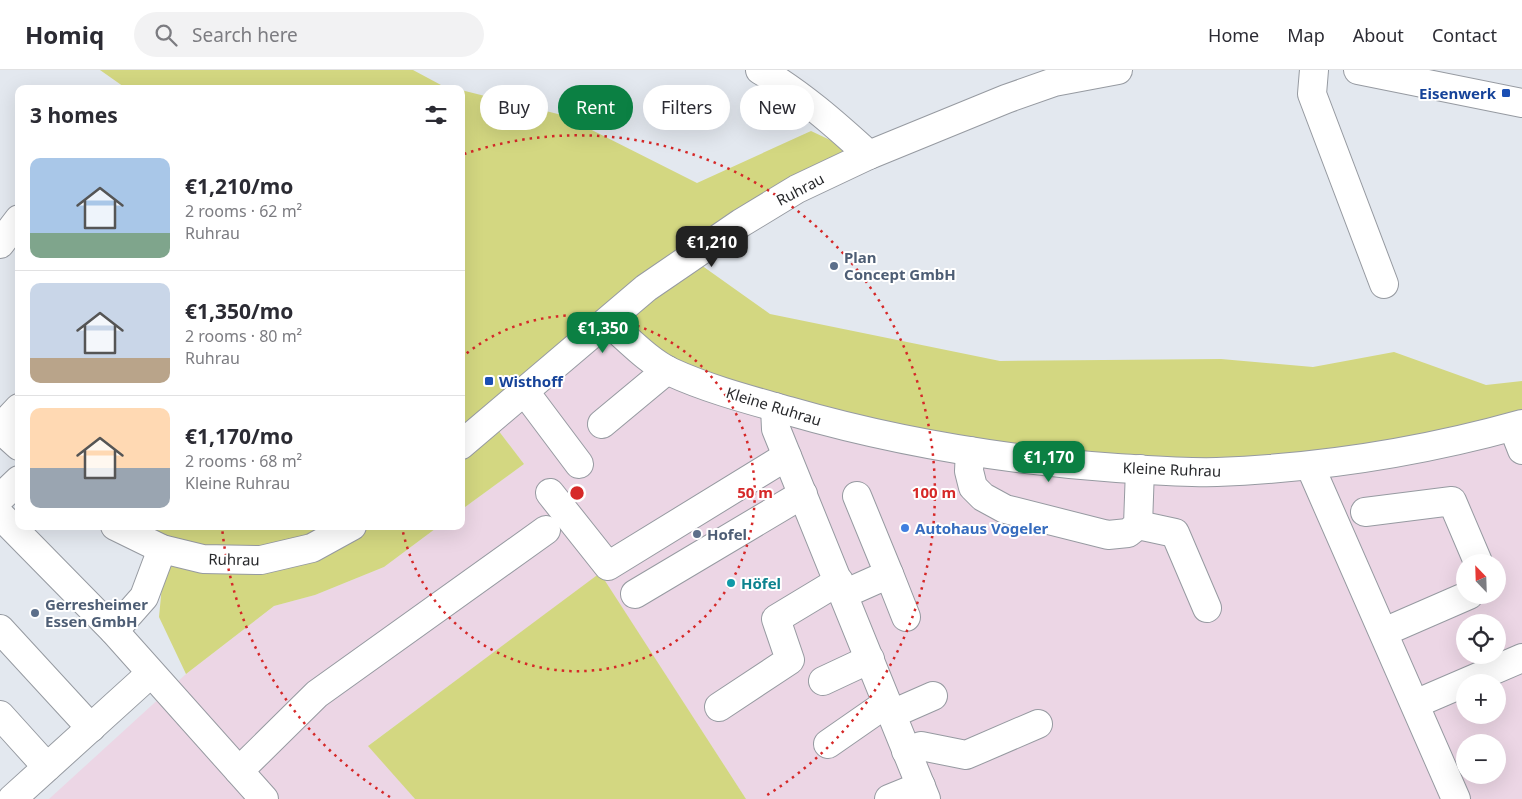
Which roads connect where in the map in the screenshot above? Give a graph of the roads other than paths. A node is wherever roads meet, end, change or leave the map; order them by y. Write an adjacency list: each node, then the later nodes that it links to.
1 (760, 70): 7 (street)
2 (1118, 70): 5 (street, Ruhrau)
3 (1314, 70): 10 (street)
4 (1358, 70): 6 (street)
5 (1047, 76): 7 (street, Ruhrau)
6 (1522, 104)
7 (869, 155): 11 (street, Ruhrau)
8 (15, 224): 9 (street)
9 (0, 244)
10 (1384, 284)
11 (608, 322): 12 (street, Kleine Ruhrau); 13 (street, Ruhrau)
12 (668, 370): 14 (street, Kleine Ruhrau); 16 (street)
13 (525, 392): 20 (street, Ruhrau); 23 (street)
14 (775, 407): 21 (street, Kleine Ruhrau); 22 (street)
15 (15, 412): 17 (street)
16 (602, 424)
17 (0, 429): 19 (street)
18 (1519, 434): 24 (street, Kleine Ruhrau)
19 (15, 442)
20 (465, 442)
21 (970, 451): 25 (street, Kleine Ruhrau); 33 (street)
22 (787, 456): 27 (street); 28 (street)
23 (579, 464)
24 (1310, 466): 25 (street, Kleine Ruhrau); 47 (street)
25 (1140, 469): 33 (street)
26 (15, 484): 30 (street)
27 (550, 493)
28 (803, 494): 40 (street); 41 (street)
29 (856, 496): 39 (street)
30 (0, 498)
31 (1365, 512): 38 (street)
32 (0, 515): 46 (street)
33 (1138, 525): 43 (street)
34 (123, 530): 37 (street, Ruhrau)
35 (345, 530): 37 (street, Ruhrau)
36 (546, 530): 62 (street)
37 (162, 549): 46 (street)
38 (1475, 554)
39 (889, 574): 40 (street); 44 (street)
40 (842, 587): 48 (street); 54 (street)
41 (635, 594)
42 (1456, 601): 47 (street)
43 (1207, 608)
44 (906, 617)
45 (0, 629): 58 (street)
46 (114, 631): 50 (street)
47 (1384, 632): 53 (street)
48 (870, 658): 51 (street); 55 (street)
49 (1522, 658): 53 (street)
50 (150, 674): 58 (street); 62 (street)
51 (823, 681)
52 (933, 696): 55 (street)
53 (1415, 704): 67 (street)
54 (719, 707)
55 (890, 709): 59 (street); 60 (street)
56 (0, 715): 61 (street)
57 (1038, 724): 60 (street)
58 (91, 728): 61 (street)
59 (828, 744)
60 (906, 751): 63 (street)
61 (47, 767): 64 (street)
62 (239, 771): 65 (street)
63 (923, 793): 66 (street)
64 (12, 799)
65 (264, 799)
66 (889, 799)
67 (1456, 799)

